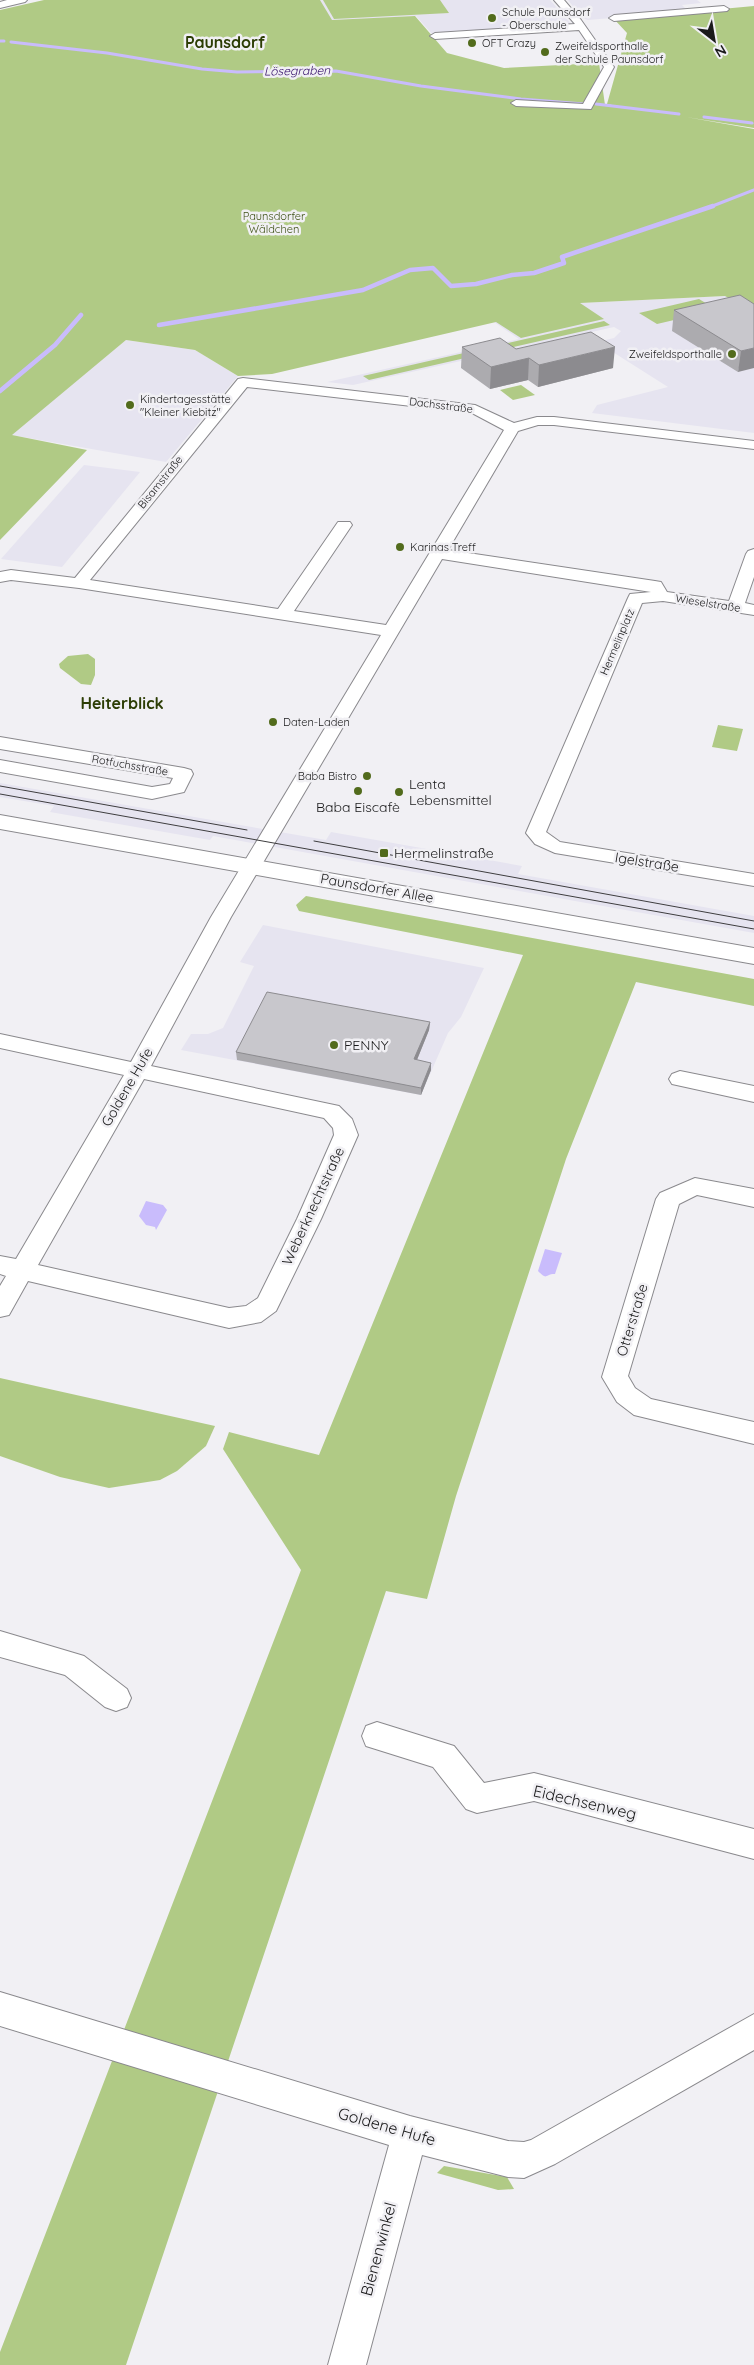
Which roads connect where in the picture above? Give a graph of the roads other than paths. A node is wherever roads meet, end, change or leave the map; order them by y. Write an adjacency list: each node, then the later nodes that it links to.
1 (21, 0): 4 (main road)
2 (559, 0): 6 (street)
3 (718, 1): 5 (street)
4 (0, 4)
5 (614, 18)
6 (581, 27): 7 (street); 8 (street)
7 (435, 36)
8 (516, 103)
9 (243, 382): 10 (street, Dachsstraße); 16 (street, Bisamstraße)
10 (512, 428): 11 (street); 13 (street)
11 (754, 445)
12 (344, 524): 20 (street)
13 (438, 553): 17 (street); 21 (street)
14 (754, 554): 18 (street)
15 (0, 577): 16 (street)
16 (79, 583): 20 (street)
17 (663, 596): 18 (street, Wieselstraße); 25 (street, Hermelinplatz)
18 (735, 607): 19 (street, Wieselstraße)
19 (754, 610)
20 (283, 614): 21 (street)
21 (391, 631): 26 (street)
22 (0, 743): 23 (street, Rotfuchsstraße)
23 (0, 766)
24 (0, 822): 26 (main road, Paunsdorfer Allee)
25 (542, 840): 27 (street, Igelstraße)
26 (253, 866): 28 (main road, Paunsdorfer Allee); 30 (street, Goldene Hufe)
27 (754, 880)
28 (754, 956)
29 (0, 1042): 30 (street, Weberknechtstraße)
30 (138, 1070): 34 (street, Goldene Hufe); 34 (street, Weberknechtstraße)
31 (680, 1080): 32 (street)
32 (754, 1094)
33 (754, 1198): 36 (street, Otterstraße)
34 (11, 1268): 35 (street, Goldene Hufe)
35 (0, 1308)
36 (754, 1433)
37 (0, 1644): 38 (street)
38 (116, 1698)
39 (377, 1736): 40 (street, Eidechsenweg)
40 (754, 1844)
41 (0, 2009): 43 (street, Goldene Hufe)
42 (754, 2032): 43 (street, Goldene Hufe)
43 (410, 2134): 44 (street, Bienenwinkel)
44 (347, 2365)

